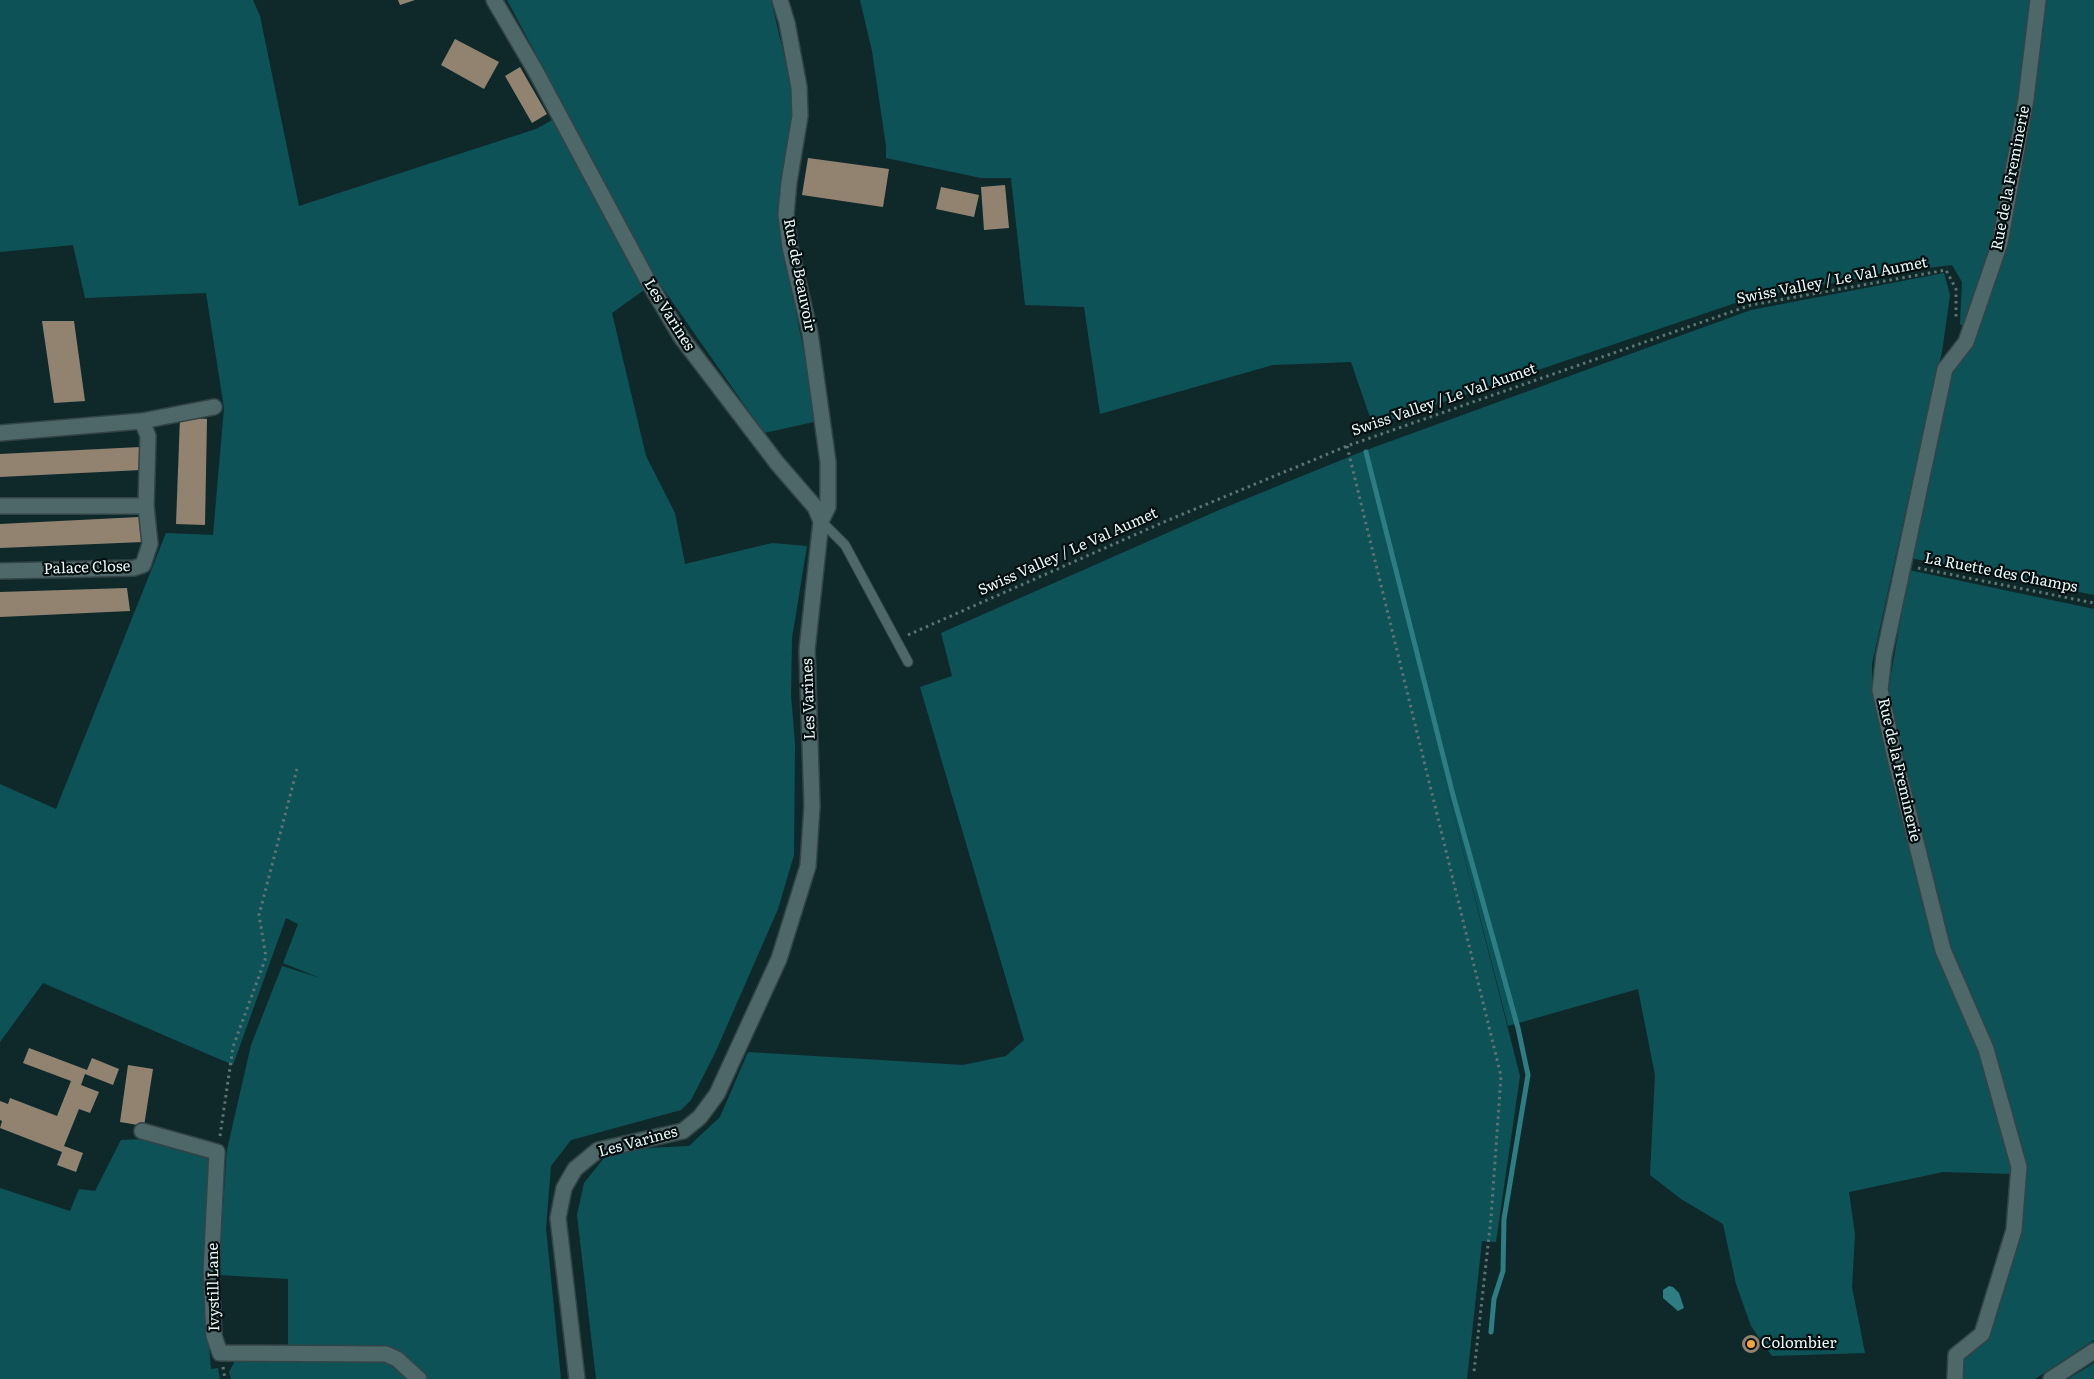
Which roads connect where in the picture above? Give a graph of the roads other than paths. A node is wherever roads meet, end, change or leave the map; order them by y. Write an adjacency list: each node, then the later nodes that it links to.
1 (494, 0): 9 (street, Les Varines)
2 (780, 0): 9 (street, Rue de Beauvoir)
3 (2038, 0): 16 (street, Rue de la Freminerie)
4 (214, 407): 5 (street)
5 (142, 421): 6 (street); 8 (street, Palace Close)
6 (0, 433)
7 (0, 506): 8 (street)
8 (146, 506): 10 (street, Palace Close)
9 (821, 521): 11 (lane); 15 (street, Les Varines)
10 (0, 571)
11 (908, 662)
12 (142, 1131): 14 (street, Ivystill Lane)
13 (2094, 1351): 17 (street)
14 (419, 1379)
15 (576, 1379)
16 (1955, 1379)
17 (2051, 1379)

